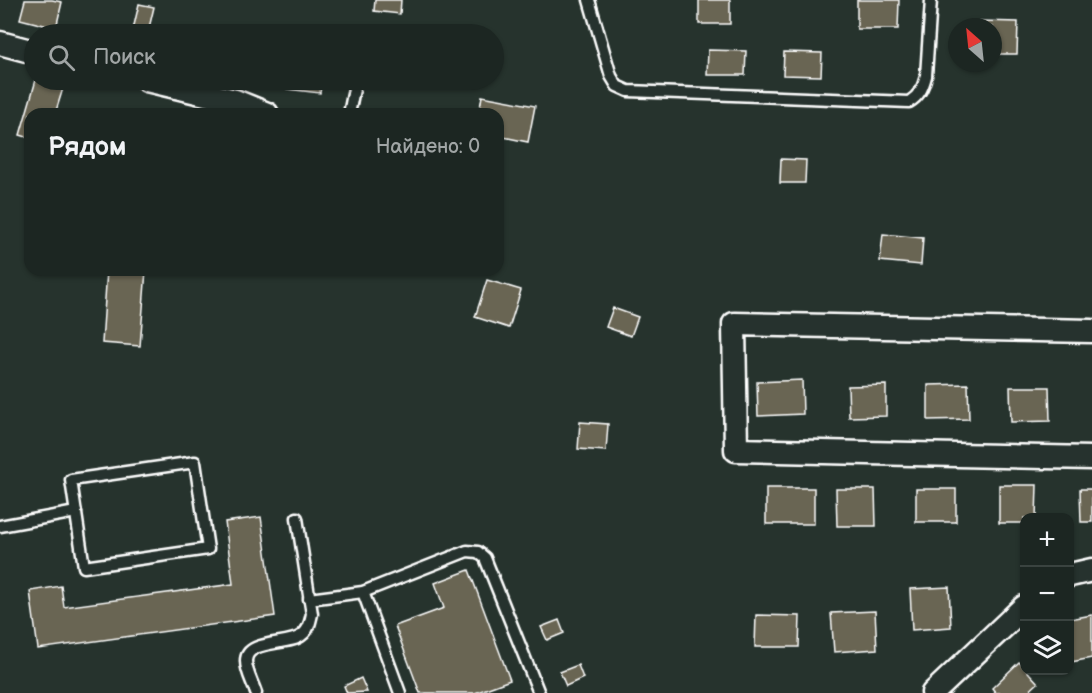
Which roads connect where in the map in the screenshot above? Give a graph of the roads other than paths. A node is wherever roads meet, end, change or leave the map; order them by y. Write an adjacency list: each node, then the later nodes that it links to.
1 (589, 0): 2 (lane)
2 (931, 0)
3 (0, 43): 4 (street)
4 (24, 49)
5 (189, 90): 7 (street)
6 (354, 90): 8 (lane)
7 (253, 108)
8 (350, 108)
9 (1092, 331): 10 (street)
10 (1092, 458)
11 (76, 512): 11 (lane); 13 (lane)
12 (297, 518): 17 (lane)
13 (0, 526)
14 (1092, 570): 15 (street)
15 (1074, 574)
16 (363, 592): 17 (lane); 19 (lane); 21 (lane)
17 (309, 599): 20 (lane)
18 (1020, 611): 23 (street)
19 (538, 691): 22 (lane)
20 (256, 693)
21 (400, 693)
22 (526, 693)
23 (933, 693)

